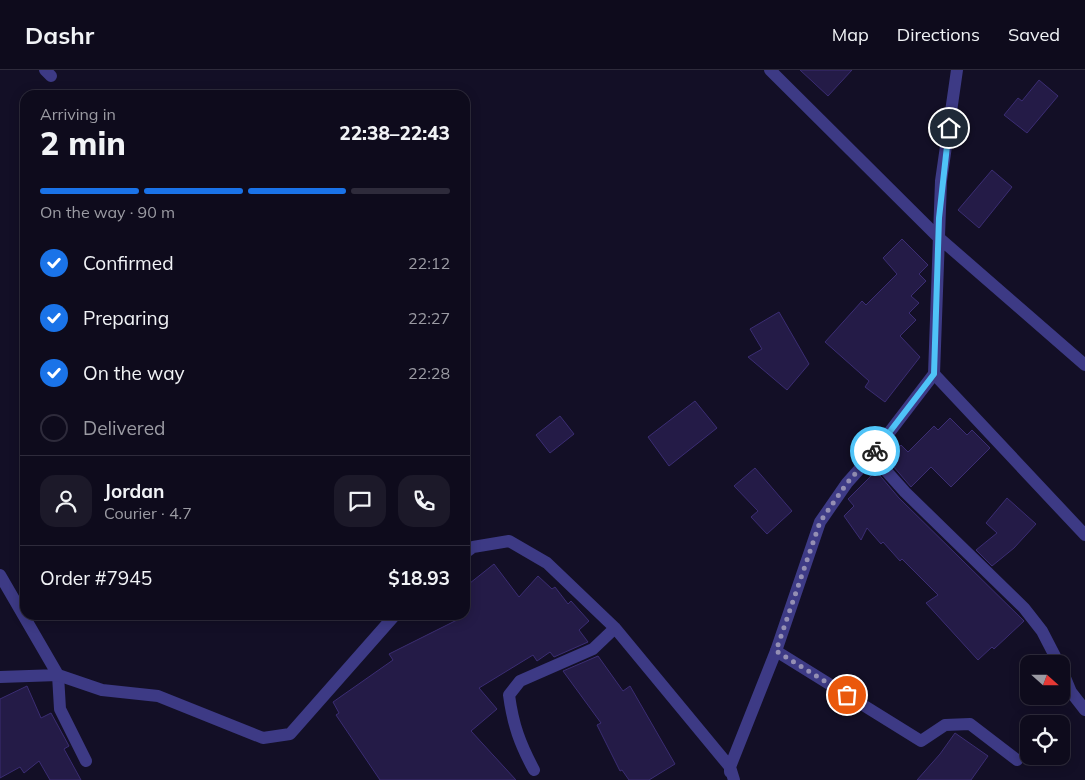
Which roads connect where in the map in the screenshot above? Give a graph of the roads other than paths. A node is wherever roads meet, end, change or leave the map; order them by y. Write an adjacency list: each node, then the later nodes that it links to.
1 (770, 70): 3 (street)
2 (957, 70): 3 (street)
3 (938, 237): 4 (street); 5 (street)
4 (1085, 365)
5 (934, 374): 6 (street); 7 (street)
6 (872, 455): 14 (street); 15 (street)
7 (1085, 535)
8 (470, 549): 13 (street)
9 (0, 575): 10 (street)
10 (20, 609)
11 (26, 620): 16 (street)
12 (391, 620): 16 (street)
13 (614, 628): 22 (street); 23 (street)
14 (776, 651): 20 (street); 23 (street)
15 (1054, 655)
16 (58, 675): 17 (street); 21 (street)
17 (0, 677)
18 (1070, 690): 19 (street)
19 (1085, 710)
20 (1017, 760)
21 (86, 761)
22 (534, 770)
23 (729, 774): 24 (street)
24 (734, 780)

